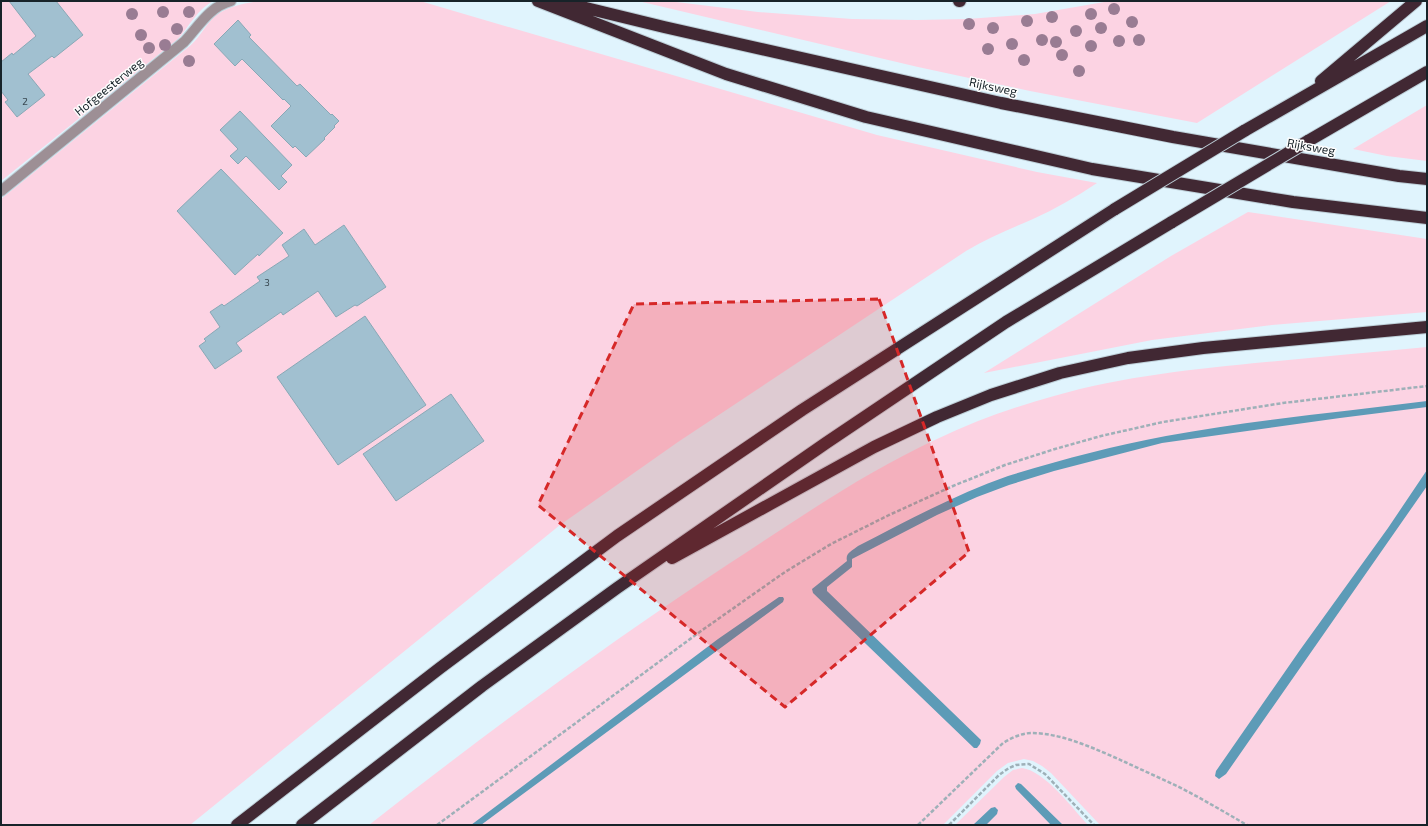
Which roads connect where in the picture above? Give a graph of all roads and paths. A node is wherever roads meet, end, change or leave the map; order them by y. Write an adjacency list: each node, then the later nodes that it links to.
1 (231, 1): 9 (street, Hofgeesterweg)
2 (538, 1): 10 (highway)
3 (557, 1): 8 (highway, Rijksweg)
4 (1416, 1): 7 (highway)
5 (1427, 26): 7 (highway)
6 (1427, 72): 13 (highway, bridge)
7 (1297, 101): 14 (highway, bridge)
8 (1427, 179)
9 (1, 191)
10 (1427, 218)
11 (1427, 327): 13 (highway)
12 (1427, 386): 16 (path)
13 (617, 588): 15 (highway)
14 (237, 825)
15 (302, 825)
16 (437, 825)
17 (918, 825): 20 (path)
18 (949, 825): 19 (path)
19 (1094, 825)
20 (1247, 825)

